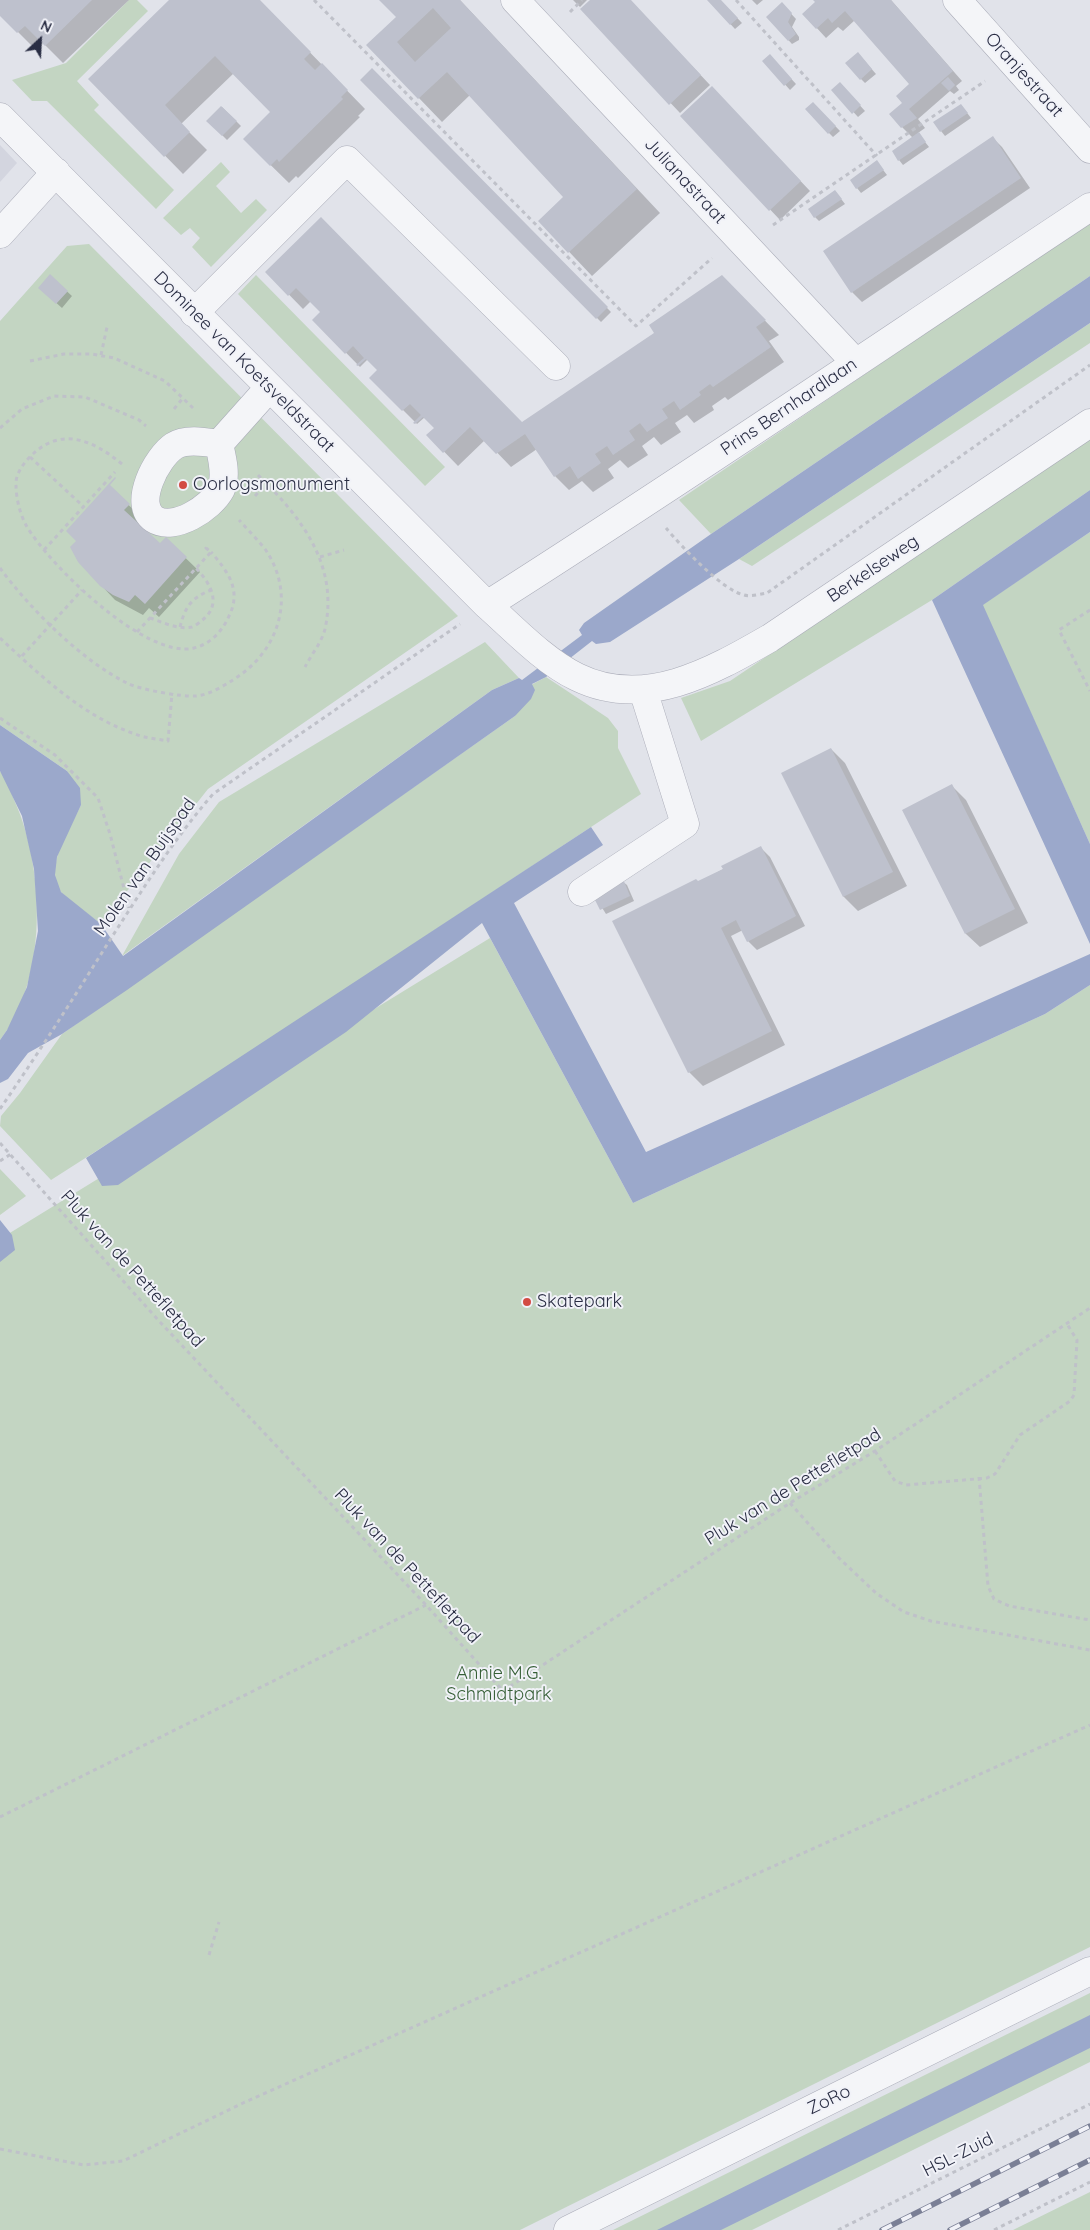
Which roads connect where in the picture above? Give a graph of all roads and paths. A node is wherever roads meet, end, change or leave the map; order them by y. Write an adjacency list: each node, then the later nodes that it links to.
1 (314, 0): 12 (path)
2 (516, 0): 12 (street, Julianastraat)
3 (736, 0): 8 (path)
4 (968, 3): 5 (street, Oranjestraat)
5 (1012, 62): 7 (street, Oranjestraat); 8 (path)
6 (0, 117): 9 (street, Dominee van Koetsveldstraat)
7 (1090, 149)
8 (877, 156): 12 (path)
9 (56, 172): 11 (street); 13 (street, Dominee van Koetsveldstraat)
10 (1090, 207): 16 (street, Prins Bernhardlaan)
11 (0, 234)
12 (741, 240): 16 (street, Julianastraat)
13 (194, 312): 17 (street); 19 (street, Dominee van Koetsveldstraat)
14 (107, 327): 15 (path)
15 (101, 355)
16 (855, 362): 43 (street, Prins Bernhardlaan)
17 (556, 366)
18 (1090, 366): 34 (path)
19 (269, 388): 25 (street); 43 (street, Dominee van Koetsveldstraat)
20 (183, 398): 21 (path)
21 (171, 412)
22 (1090, 423): 51 (street, Berkelseweg)
23 (0, 428): 24 (path)
24 (152, 432)
25 (219, 444)
26 (30, 457): 28 (path); 31 (path); 35 (path)
27 (128, 458): 28 (path)
28 (122, 464): 31 (path)
29 (267, 483): 30 (path)
30 (254, 496)
31 (84, 507): 35 (path)
32 (236, 516): 53 (path)
33 (212, 542): 37 (path)
34 (681, 546)
35 (44, 550): 41 (path)
36 (344, 550): 38 (path)
37 (211, 552): 40 (path); 48 (path)
38 (320, 557)
39 (0, 568): 46 (path)
40 (196, 568): 42 (path); 45 (path)
41 (82, 590): 46 (path); 48 (path)
42 (211, 590): 47 (path); 47 (path)
43 (487, 605): 51 (street, Dominee van Koetsveldstraat); 56 (path, Molen van Buijspad)
44 (1090, 610): 52 (path)
45 (150, 618): 47 (path); 48 (path)
46 (50, 625): 50 (path); 53 (path)
47 (180, 627)
48 (137, 632)
49 (0, 638): 50 (path)
50 (22, 656): 53 (path)
51 (643, 690): 55 (street)
52 (1090, 692)
53 (172, 693)
54 (0, 718): 56 (path)
55 (582, 892)
56 (129, 908): 57 (path, Molen van Buijspad)
57 (0, 1109)
58 (0, 1143): 59 (path, Pluk van de Pettefletpad)
59 (11, 1154): 60 (path); 66 (path, Pluk van de Pettefletpad)
60 (0, 1161)
61 (1090, 1308): 62 (path, Pluk van de Pettefletpad)
62 (1067, 1324): 63 (path, Pluk van de Pettefletpad); 64 (path)
63 (875, 1451): 64 (path); 65 (path, Pluk van de Pettefletpad)
64 (979, 1477): 67 (path)
65 (790, 1503): 66 (path, Pluk van de Pettefletpad); 68 (path)
66 (426, 1605): 70 (path)
67 (1090, 1620)
68 (1090, 1650)
69 (1090, 1725): 75 (path)
70 (0, 1817)
71 (219, 1922): 72 (path)
72 (209, 1955)
73 (1090, 1970): 77 (street, ZoRo)
74 (1090, 2104): 78 (path, HSL-Zuid)
75 (0, 2149)
76 (1090, 2182): 79 (path)
77 (568, 2230)
78 (838, 2230)
79 (994, 2230)

